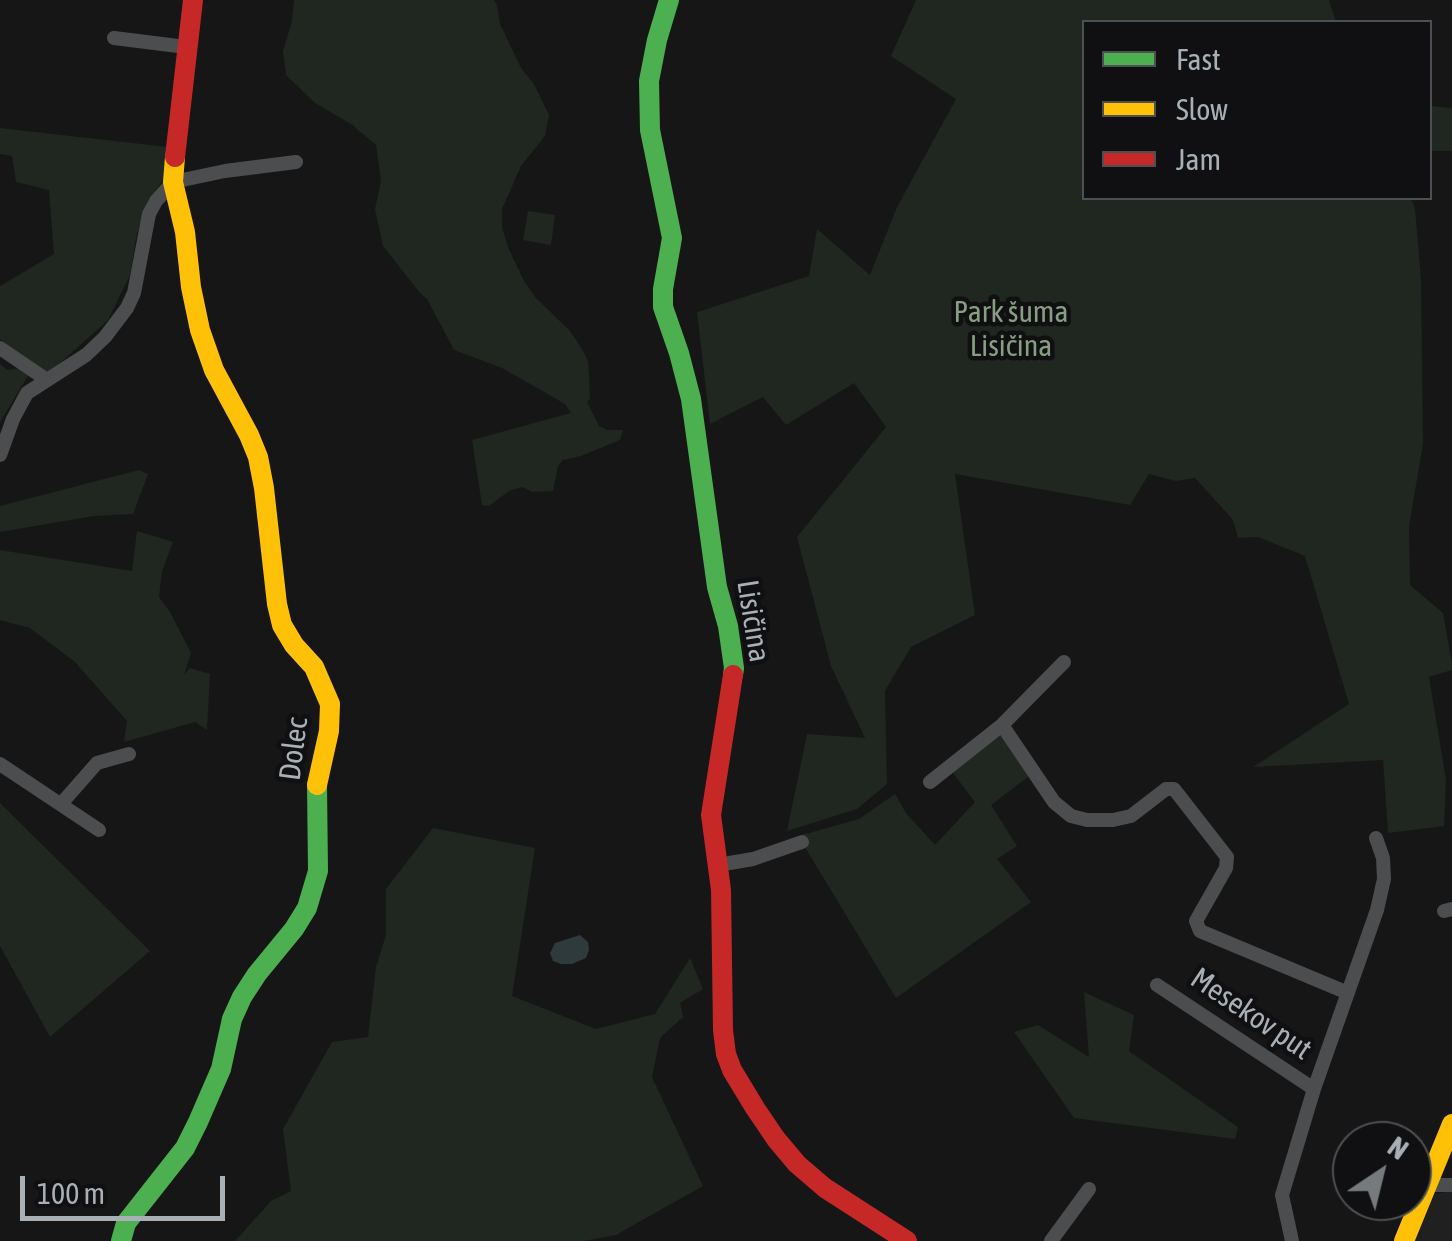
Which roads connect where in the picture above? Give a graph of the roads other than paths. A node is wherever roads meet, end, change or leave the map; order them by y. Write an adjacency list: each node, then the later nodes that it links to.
1 (193, 0): 4 (street, Dolec)
2 (669, 0): 19 (street, Lisičina)
3 (114, 38): 4 (street)
4 (186, 47): 6 (street, Dolec)
5 (296, 162): 6 (street)
6 (174, 182): 8 (street); 26 (street, Dolec)
7 (0, 348): 8 (street)
8 (47, 380): 9 (street)
9 (0, 455)
10 (1064, 662): 11 (street)
11 (1002, 725): 14 (street); 21 (street, Mesekov put)
12 (129, 754): 15 (street)
13 (0, 764): 15 (street)
14 (930, 782)
15 (61, 804): 16 (street)
16 (99, 830)
17 (1376, 838): 21 (street, Mesekov put)
18 (802, 842): 19 (street)
19 (718, 864): 27 (street, Lisičina)
20 (1157, 985): 22 (street, Mesekov put)
21 (1348, 993): 22 (street, Mesekov put)
22 (1314, 1089): 29 (street, Mesekov put)
23 (1452, 1124): 24 (street)
24 (1432, 1171)
25 (1088, 1189): 28 (street)
26 (121, 1241)
27 (907, 1241)
28 (1051, 1241)
29 (1292, 1241)

